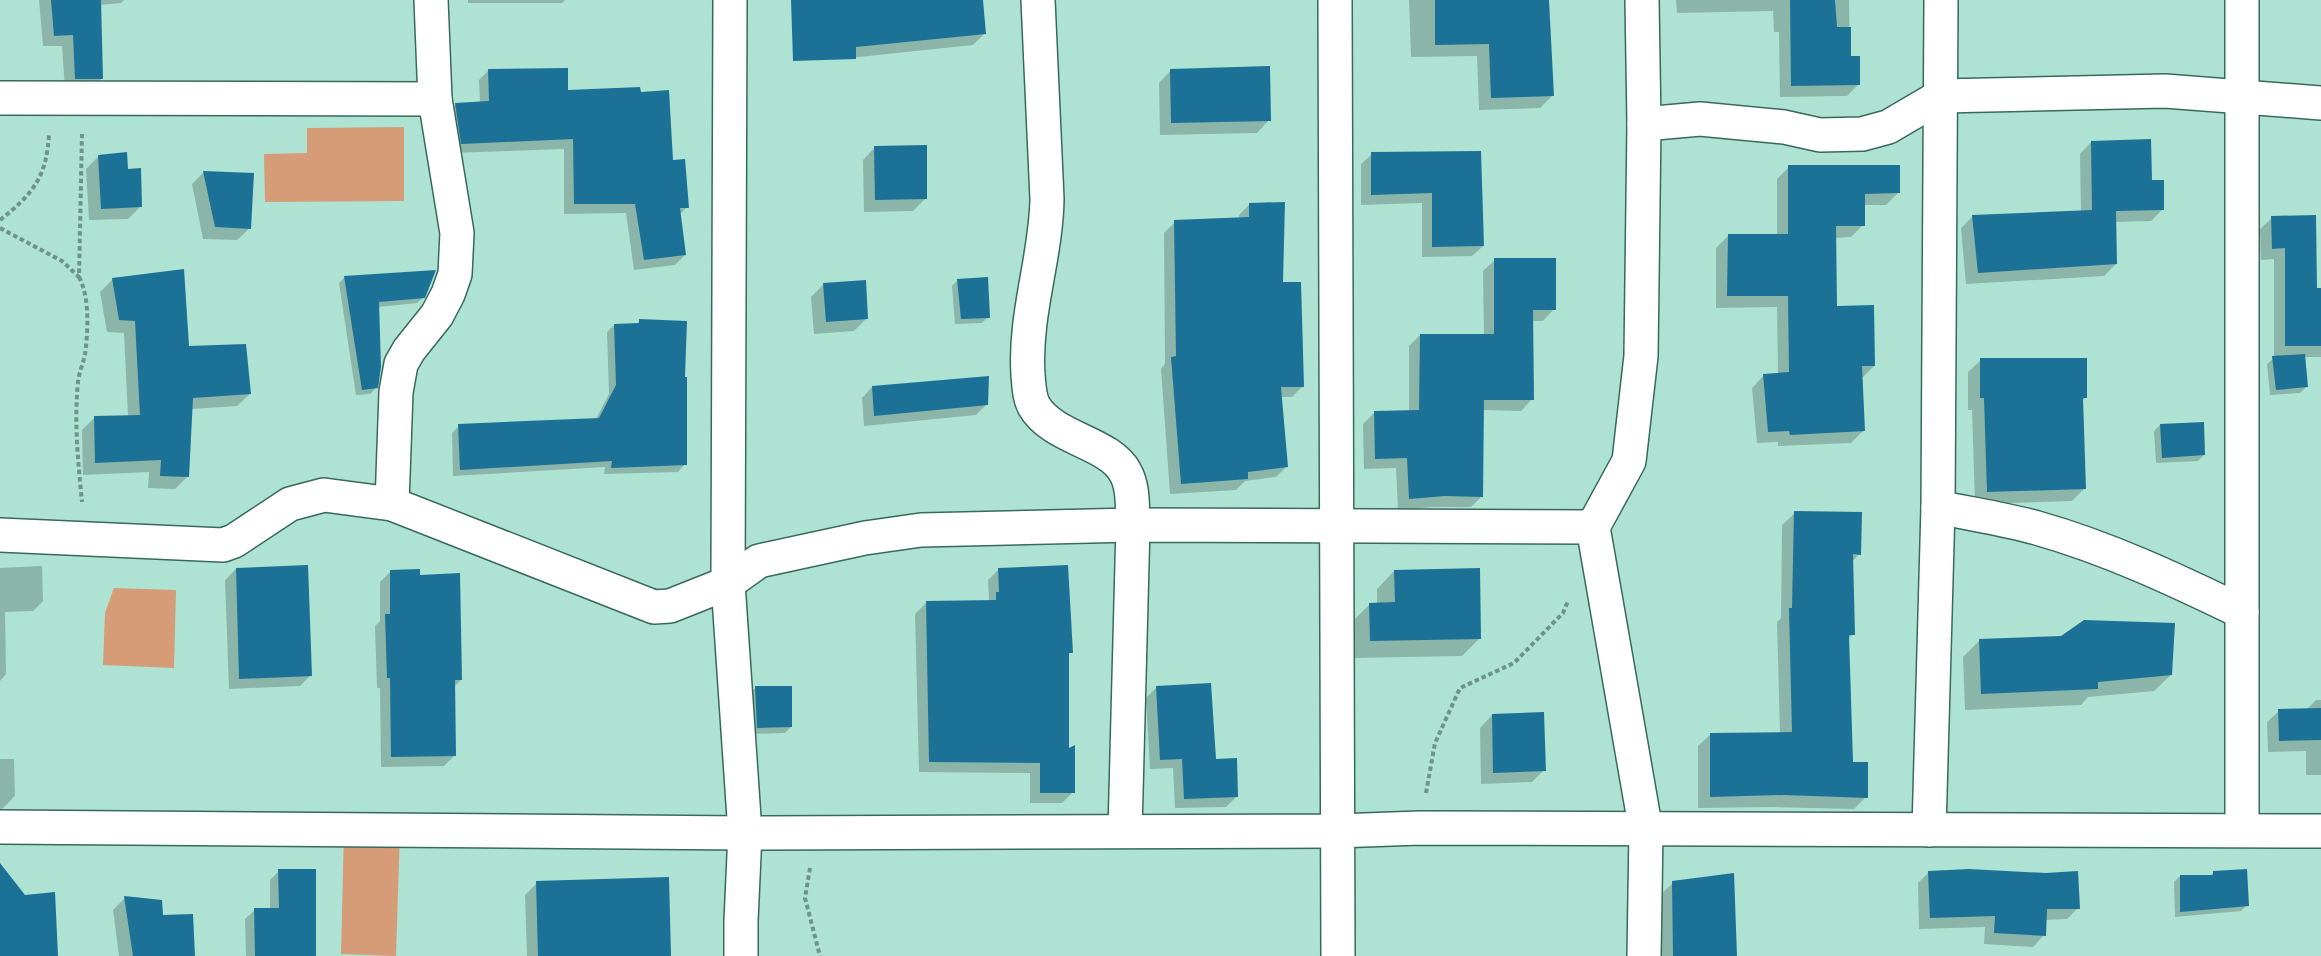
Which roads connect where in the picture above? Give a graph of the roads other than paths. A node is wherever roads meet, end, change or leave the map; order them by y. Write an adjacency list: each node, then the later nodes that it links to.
1 (430, 0): 11 (street)
2 (730, 0): 20 (street)
3 (1038, 0): 16 (street)
4 (1335, 0): 17 (street)
5 (1642, 0): 13 (street)
6 (1941, 0): 8 (street)
7 (2242, 0): 9 (street)
8 (1941, 96): 9 (street); 13 (street); 15 (street)
9 (2243, 97): 12 (street); 21 (street)
10 (0, 98): 11 (street)
11 (435, 99): 14 (street)
12 (2321, 103)
13 (1644, 124): 18 (street)
14 (392, 504): 19 (street); 20 (street)
15 (1938, 507): 21 (street); 23 (street)
16 (1133, 525): 17 (street); 20 (street); 25 (street)
17 (1335, 526): 18 (street); 26 (street)
18 (1593, 527): 27 (street)
19 (0, 536)
20 (728, 583): 29 (street)
21 (2242, 612): 24 (street)
22 (0, 827): 29 (street)
23 (1929, 830): 24 (street); 27 (street)
24 (2242, 830): 28 (street)
25 (1125, 831): 26 (street); 29 (street)
26 (1336, 831): 27 (street); 31 (street)
27 (1646, 831): 32 (street)
28 (2321, 831)
29 (745, 833): 30 (street)
30 (741, 956)
31 (1338, 956)
32 (1644, 956)

